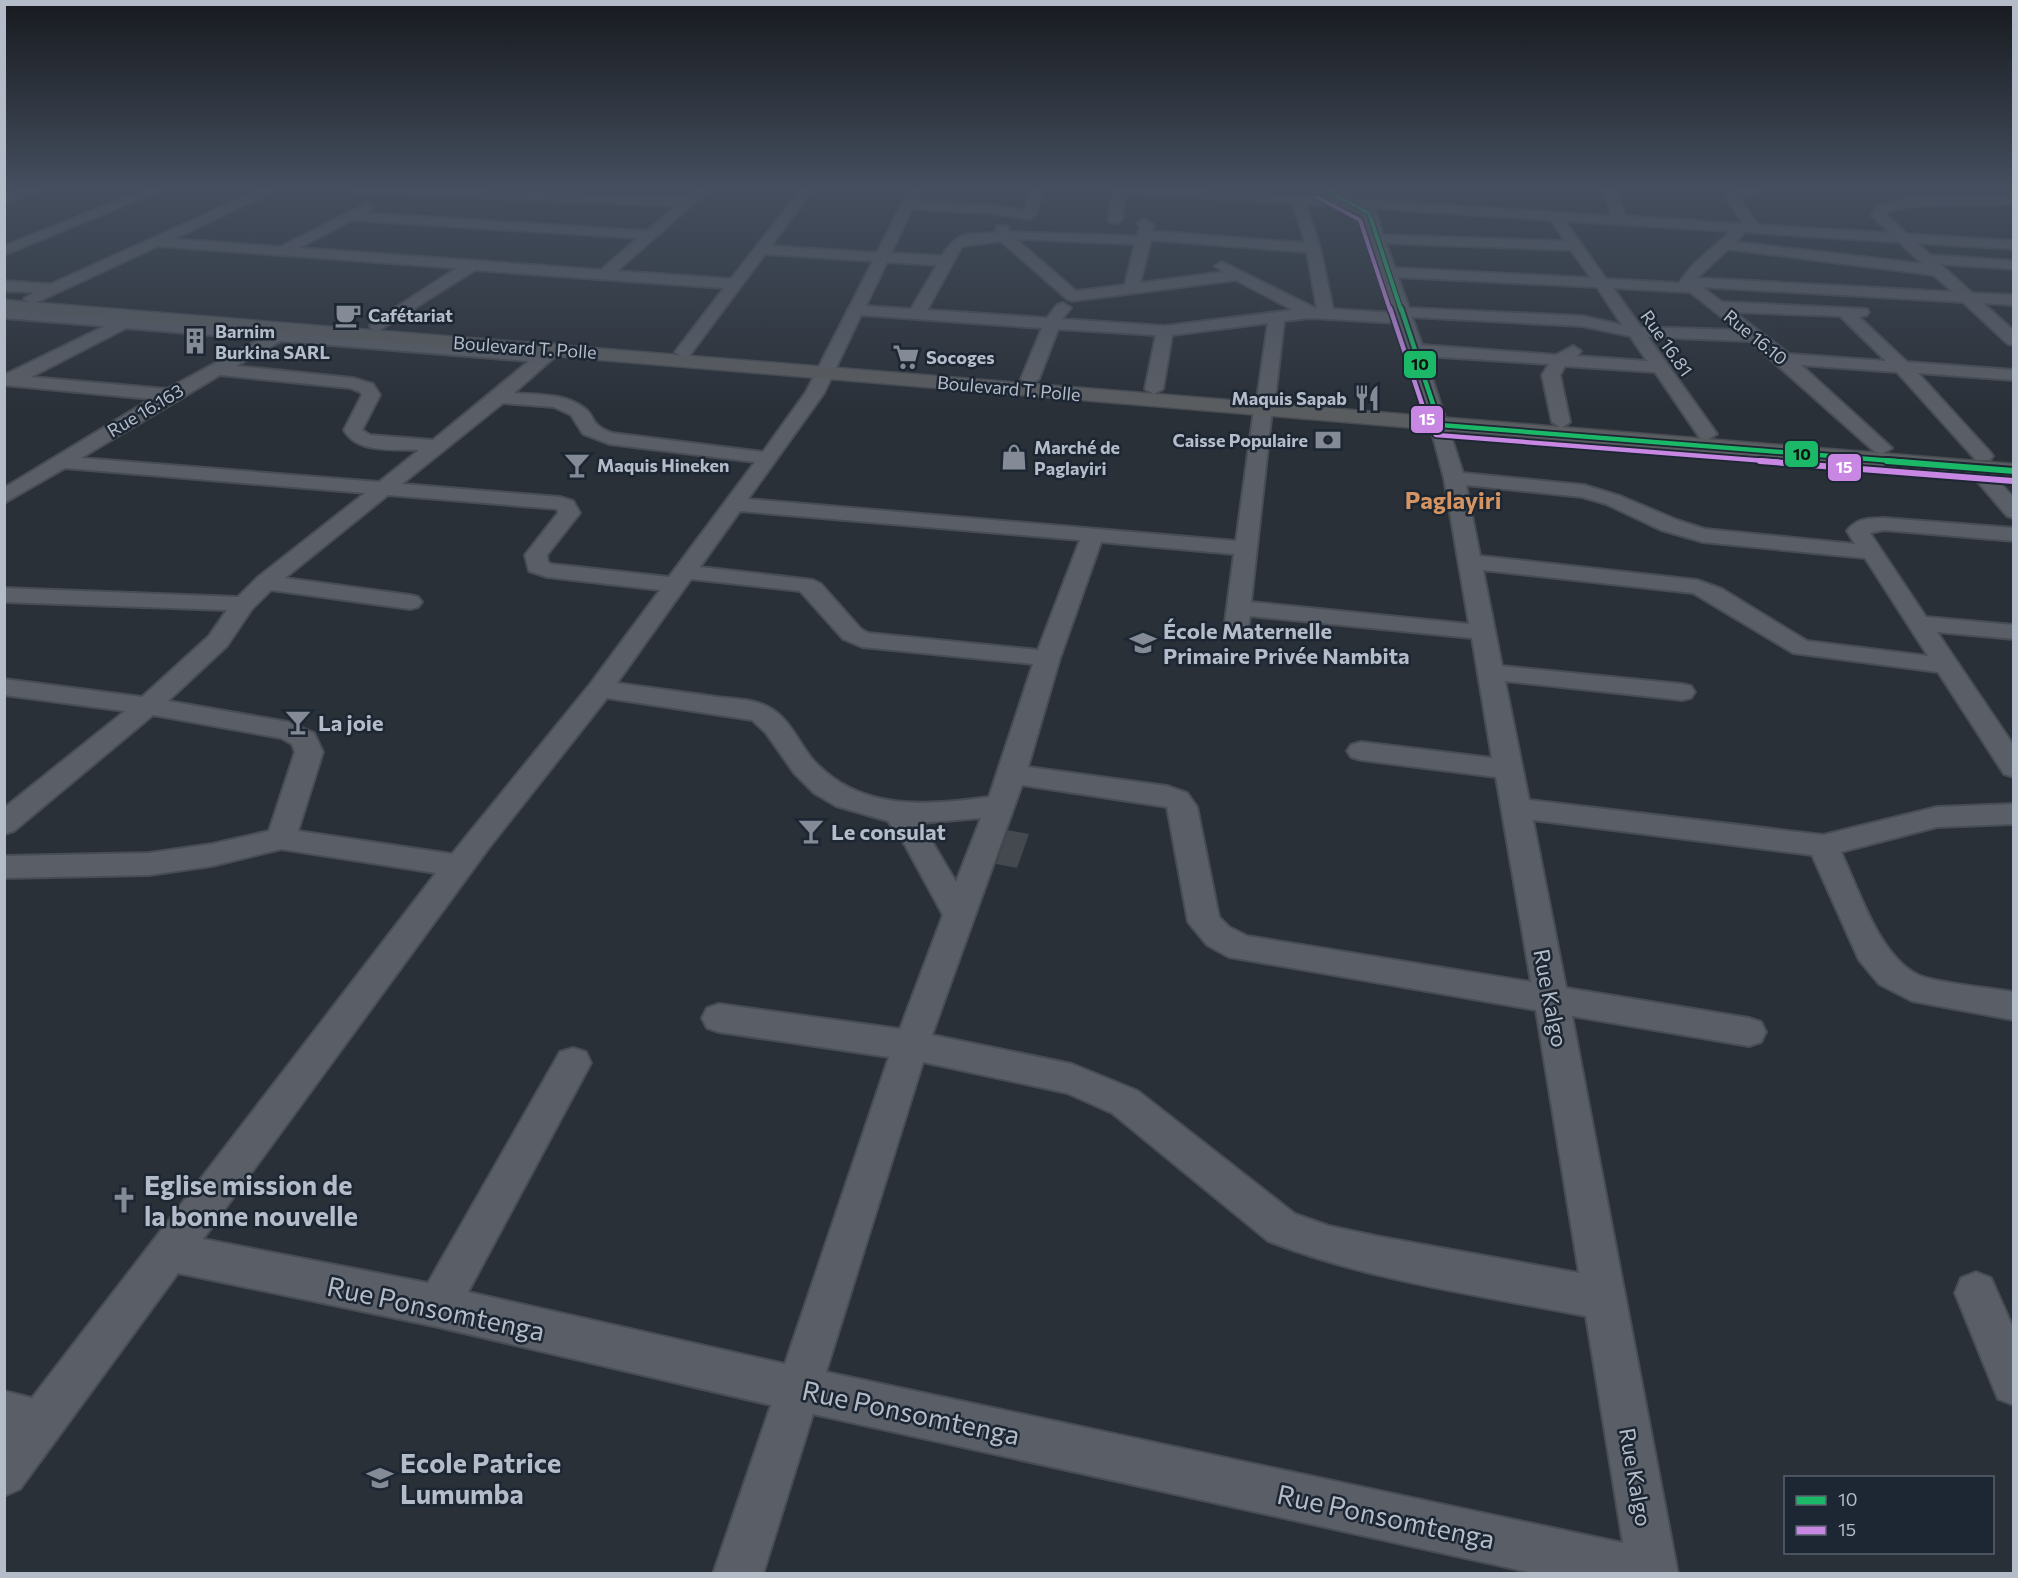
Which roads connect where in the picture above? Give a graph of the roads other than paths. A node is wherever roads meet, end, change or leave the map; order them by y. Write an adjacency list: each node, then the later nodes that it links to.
1 (946, 261): 37 (street)
2 (113, 262): 26 (street)
3 (412, 262): 18 (street)
4 (619, 262): 22 (street)
5 (752, 262): 23 (street)
6 (879, 262): 35 (street)
7 (1036, 262): 29 (street)
8 (1138, 262): 27 (street)
9 (1217, 262): 21 (street)
10 (1314, 262): 38 (street)
11 (1387, 262): 20 (street, Rue Kalgo)
12 (1587, 262): 24 (street, Rue 16.81)
13 (1704, 262): 25 (street)
14 (1850, 262): 19 (street)
15 (1930, 262): 19 (street)
16 (1965, 262): 17 (street)
17 (2013, 265)
18 (471, 266): 22 (street); 43 (street)
19 (1941, 271): 30 (street)
20 (1390, 272): 24 (street); 39 (street, Rue Kalgo)
21 (1237, 275): 27 (street); 38 (street)
22 (603, 276): 23 (street)
23 (733, 284): 51 (street)
24 (1602, 284): 25 (street); 47 (street, Rue 16.81)
25 (1689, 285): 28 (street); 34 (street, Rue 16.10)
26 (52, 289): 31 (street); 32 (street)
27 (1131, 289): 29 (street)
28 (1842, 290): 30 (street); 36 (street)
29 (1072, 296): 41 (street)
30 (1964, 297): 33 (street); 49 (street)
31 (32, 298): 32 (highway, Boulevard T. Polle); 45 (highway, Boulevard T. Polle)
32 (6, 299): 42 (street); 45 (highway, Boulevard T. Polle)
33 (2013, 300)
34 (1719, 307): 36 (street); 48 (street, Rue 16.10)
35 (854, 310): 37 (street); 56 (street)
36 (1844, 311): 58 (street)
37 (917, 313): 41 (street)
38 (1318, 313): 39 (street); 40 (street)
39 (1402, 315): 44 (street); 50 (street, Rue Kalgo)
40 (1277, 316): 46 (street); 65 (street)
41 (1052, 322): 46 (street); 60 (street)
42 (123, 323): 45 (street); 61 (street)
43 (378, 326): 45 (highway, Boulevard T. Polle); 51 (highway, Boulevard T. Polle)
44 (1609, 326): 47 (street); 54 (street)
45 (290, 328): 52 (highway, Boulevard T. Polle); 57 (street, Rue 16.163)
46 (1166, 331): 62 (street)
47 (1635, 332): 48 (street); 55 (street, Rue 16.81)
48 (1756, 336): 53 (street, Rue 16.10)
49 (2013, 340)
50 (1414, 350): 54 (street); 66 (street, Rue Kalgo)
51 (683, 352): 56 (highway, Boulevard T. Polle)
52 (548, 353): 56 (highway, Boulevard T. Polle); 64 (street)
53 (1784, 359): 58 (street); 70 (street, Rue 16.10)
54 (1560, 360): 55 (street); 67 (street)
55 (1660, 367): 68 (street, Rue 16.81)
56 (828, 368): 60 (highway, Boulevard T. Polle); 65 (highway, Boulevard T. Polle); 71 (street)
57 (215, 369): 63 (street, Rue 16.163); 69 (street)
58 (1904, 369): 59 (street); 74 (street)
59 (2013, 375)
60 (1030, 379): 62 (highway, Boulevard T. Polle)
61 (7, 381): 63 (street)
62 (1154, 388): 65 (highway, Boulevard T. Polle)
63 (170, 395): 73 (street, Rue 16.163)
64 (499, 397): 69 (street); 71 (street)
65 (1264, 404): 66 (highway, Boulevard T. Polle); 83 (street)
66 (1438, 419): 67 (highway, Boulevard T. Polle); 74 (highway, Boulevard T. Polle); 76 (street, Rue Kalgo)
67 (1560, 422): 68 (highway, Boulevard T. Polle)
68 (1707, 434): 70 (highway, Boulevard T. Polle)
69 (439, 446): 77 (street)
70 (1882, 448): 74 (highway, Boulevard T. Polle)
71 (767, 458): 79 (street)
72 (2013, 459): 74 (highway, Boulevard T. Polle)
73 (60, 462): 77 (street); 78 (street, Rue 16.163)
74 (1979, 462): 75 (highway, Boulevard T. Polle); 80 (street)
75 (2013, 471)
76 (1454, 478): 84 (street); 85 (street, Rue Kalgo)
77 (384, 489): 86 (street); 87 (street)
78 (5, 496)
79 (733, 504): 81 (street); 86 (street)
80 (2013, 512)
81 (1093, 534): 83 (street); 94 (street)
82 (2013, 534): 84 (street)
83 (1245, 548): 92 (street)
84 (1872, 552): 91 (street)
85 (1469, 562): 92 (street, Rue Kalgo); 95 (street)
86 (681, 579): 94 (street); 98 (street)
87 (266, 582): 89 (street); 90 (street)
88 (4, 594): 90 (street)
89 (410, 602)
90 (244, 604): 100 (street)
91 (1918, 623): 93 (street); 95 (street)
92 (1481, 632): 96 (street, Rue Kalgo)
93 (2013, 632)
94 (1047, 658): 104 (street)
95 (1947, 666): 102 (street)
96 (1490, 672): 99 (street); 103 (street, Rue Kalgo)
97 (4, 687): 100 (street)
98 (600, 689): 107 (street); 112 (street)
99 (1682, 693)
100 (148, 706): 109 (street); 110 (street)
101 (1361, 751): 103 (street)
102 (2013, 768)
103 (1508, 769): 106 (street, Rue Kalgo)
104 (1012, 774): 105 (street); 115 (street)
105 (1000, 806): 107 (street); 114 (street)
106 (1516, 808): 111 (street); 115 (street, Rue Kalgo)
107 (898, 813): 114 (street)
108 (2013, 814): 111 (street)
109 (4, 824)
110 (281, 839): 112 (street); 113 (street)
111 (1823, 846): 116 (street)
112 (459, 866): 121 (street)
113 (4, 867)
114 (959, 915): 119 (street)
115 (1551, 997): 118 (street); 123 (street, Rue Kalgo)
116 (2013, 1006)
117 (719, 1018): 119 (street)
118 (1749, 1032)
119 (911, 1045): 123 (street); 126 (street)
120 (573, 1062): 124 (street)
121 (170, 1252): 124 (street, Rue Ponsomtenga); 127 (street)
122 (1976, 1293): 125 (street)
123 (1606, 1299): 130 (street, Rue Kalgo)
124 (438, 1306): 126 (street, Rue Ponsomtenga)
125 (2013, 1383)
126 (797, 1387): 129 (street); 130 (street, Rue Ponsomtenga)
127 (24, 1419): 128 (street)
128 (4, 1473)
129 (738, 1574)
130 (1652, 1574)

